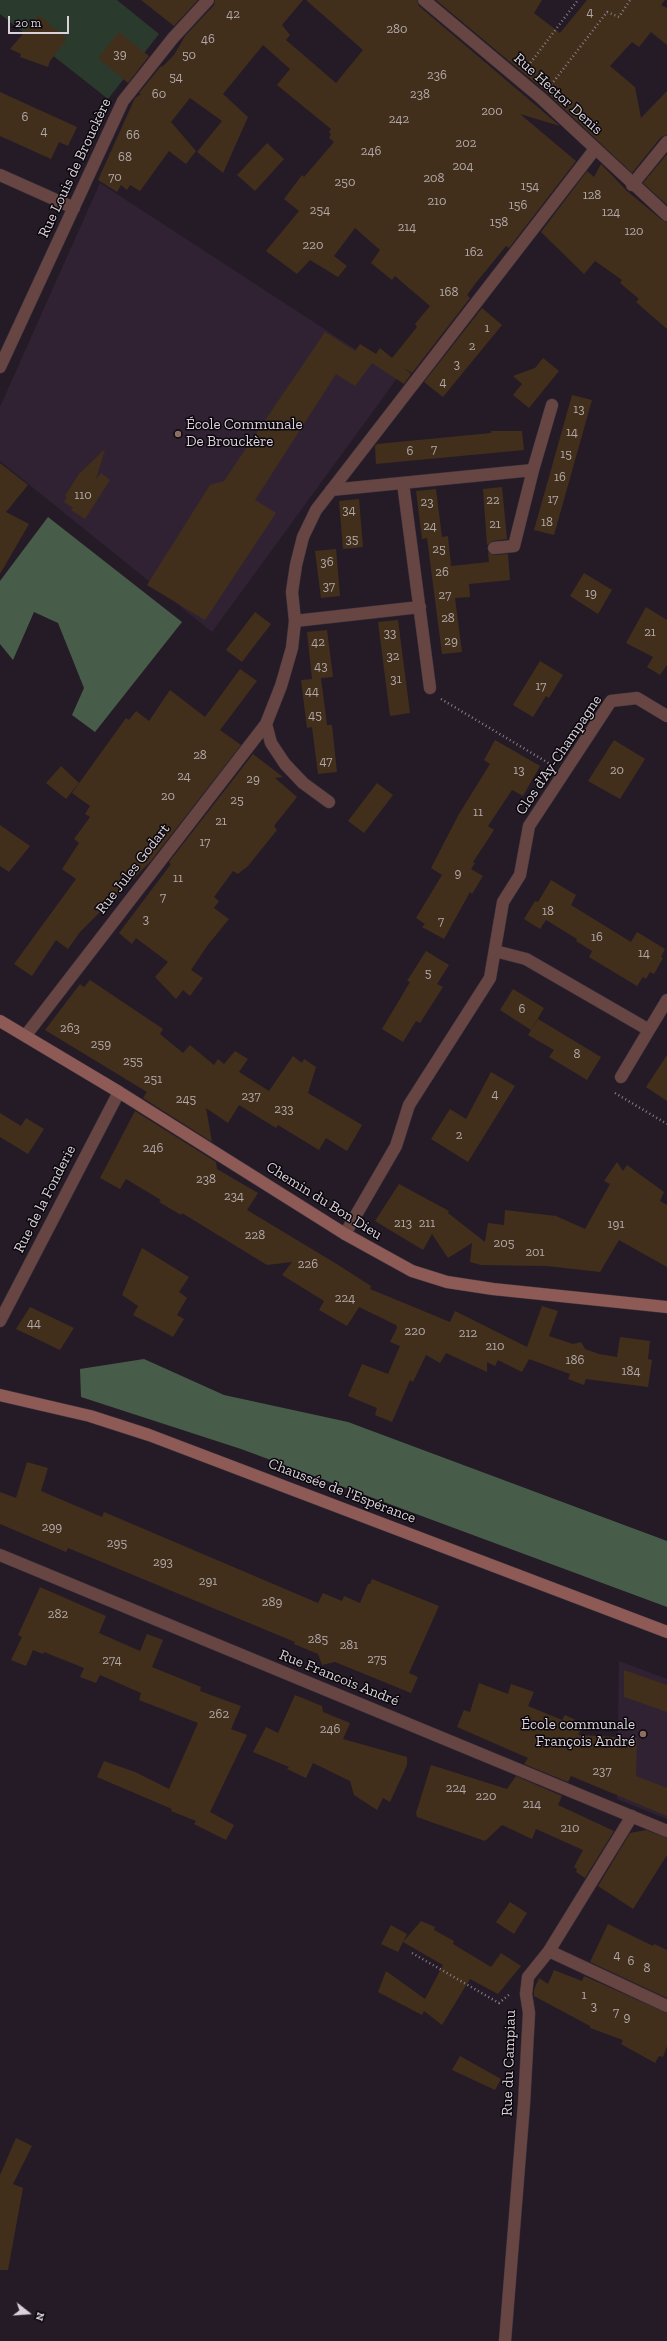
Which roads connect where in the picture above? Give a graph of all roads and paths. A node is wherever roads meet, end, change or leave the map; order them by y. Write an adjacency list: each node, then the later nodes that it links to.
1 (208, 0): 11 (street, Rue Louis de Brouckère)
2 (424, 0): 5 (street, Rue Hector Denis)
3 (578, 0): 5 (path)
4 (630, 0): 6 (path)
5 (518, 79): 6 (street, Rue Hector Denis)
6 (541, 98): 8 (street, Rue Hector Denis)
7 (667, 142): 10 (street)
8 (595, 149): 10 (street, Rue Hector Denis); 17 (street, Rue Jules Godart)
9 (0, 175): 11 (street)
10 (632, 184): 12 (street, Rue Hector Denis)
11 (74, 208): 13 (street, Rue Louis de Brouckère)
12 (667, 215)
13 (0, 367)
14 (552, 405): 15 (street)
15 (533, 470): 16 (street); 18 (street)
16 (403, 483): 17 (street); 19 (street)
17 (331, 490): 20 (street, Rue Jules Godart)
18 (494, 548)
19 (420, 607): 20 (street); 21 (street)
20 (295, 621): 23 (street, Rue Jules Godart)
21 (430, 688): 24 (path)
22 (667, 716): 24 (street, Clos d'Ay-Champagne)
23 (266, 724): 25 (street); 30 (street, Rue Jules Godart)
24 (564, 772): 26 (street, Clos d'Ay-Champagne)
25 (329, 802)
26 (495, 951): 29 (street); 34 (street, Clos d'Ay-Champagne)
27 (667, 1000): 29 (street)
28 (0, 1022): 30 (street, Chemin du Bon Dieu)
29 (649, 1030): 31 (street)
30 (26, 1035): 32 (street, Chemin du Bon Dieu)
31 (621, 1077): 33 (path)
32 (119, 1092): 34 (street, Chemin du Bon Dieu); 36 (street, Rue de la Fonderie)
33 (667, 1124)
34 (345, 1234): 35 (street, Chemin du Bon Dieu)
35 (667, 1307)
36 (0, 1321)
37 (0, 1395): 39 (street, Chaussée de l'Espérance)
38 (0, 1555): 40 (street, Rue Francois André)
39 (667, 1632)
40 (632, 1816): 41 (street, Rue Francois André); 42 (street)
41 (667, 1831)
42 (549, 1951): 44 (street); 45 (street)
43 (412, 1952): 44 (path)
44 (528, 1977): 46 (street, Rue du Campiau)
45 (667, 2006)
46 (505, 2341)

